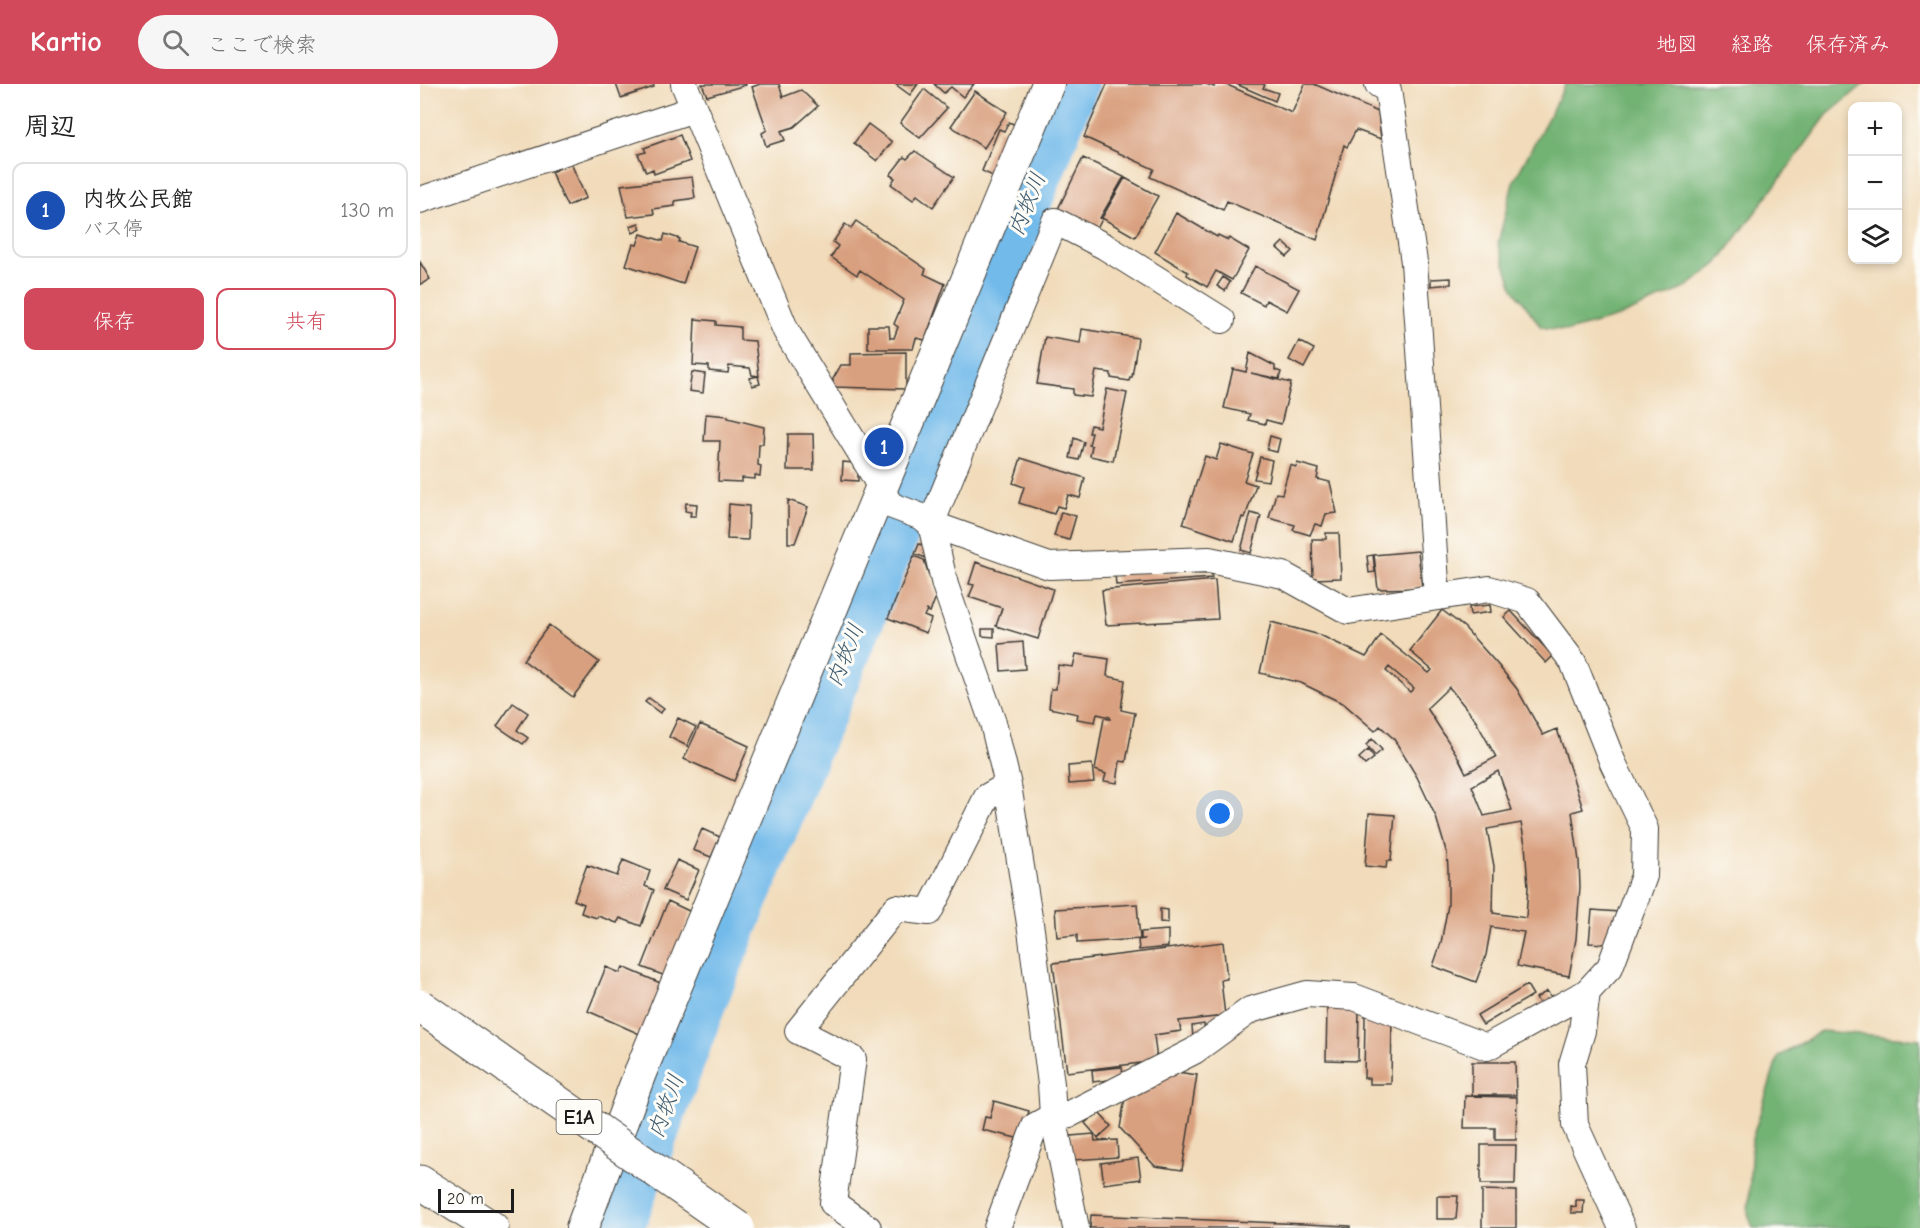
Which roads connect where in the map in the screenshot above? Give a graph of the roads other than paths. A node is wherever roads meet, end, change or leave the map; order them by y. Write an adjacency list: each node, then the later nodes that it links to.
1 (684, 84): 4 (street)
2 (1048, 84): 7 (street)
3 (1378, 84): 9 (street)
4 (694, 109): 5 (street); 7 (street)
5 (420, 200)
6 (1222, 320): 8 (street)
7 (885, 496): 8 (street); 16 (street)
8 (926, 520): 9 (street); 10 (street)
9 (1437, 597): 11 (street)
10 (1008, 785): 13 (street); 18 (street)
11 (1587, 992): 13 (street); 21 (street)
12 (420, 1006): 17 (highway, E1A, bridge)
13 (1053, 1116): 19 (street); 20 (street)
14 (420, 1182): 15 (highway)
15 (492, 1228)
16 (582, 1228)
17 (738, 1228)
18 (868, 1228)
19 (996, 1228)
20 (1076, 1228)
21 (1623, 1228)

